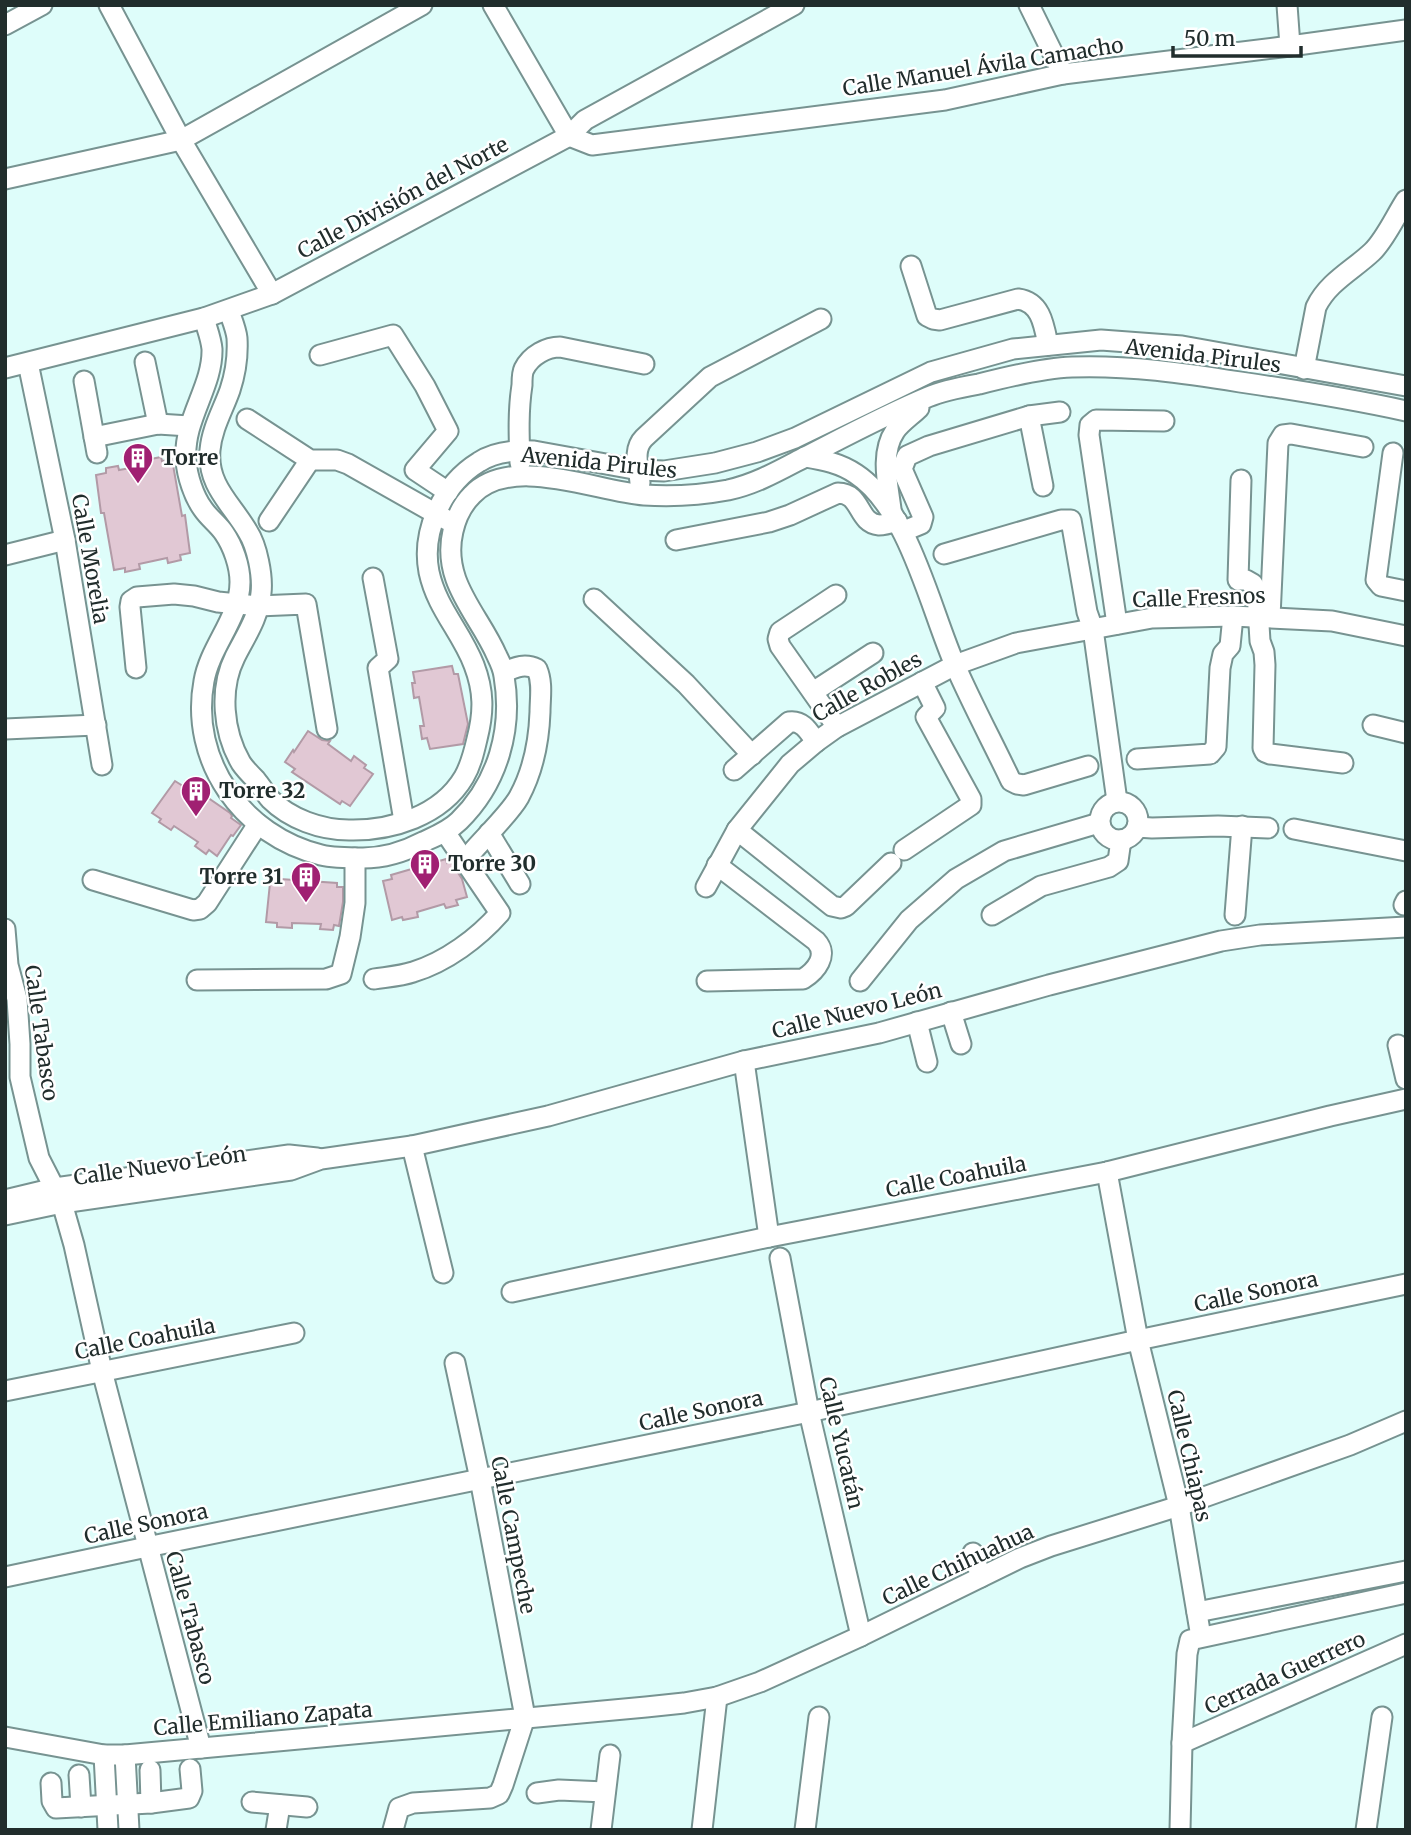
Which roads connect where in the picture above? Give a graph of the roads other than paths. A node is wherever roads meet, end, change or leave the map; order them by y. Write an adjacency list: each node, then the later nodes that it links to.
1 (42, 5): 8 (street)
2 (109, 5): 13 (street)
3 (422, 5): 13 (street)
4 (493, 5): 12 (street)
5 (794, 5): 12 (street, Calle División del Norte)
6 (1029, 5): 11 (street)
7 (1287, 5): 10 (street)
8 (5, 25)
9 (1406, 30): 10 (street, Calle Manuel Ávila Camacho)
10 (1290, 46): 11 (street, Calle Manuel Ávila Camacho)
11 (1063, 74): 12 (street, Calle Manuel Ávila Camacho)
12 (569, 136): 17 (street, Calle División del Norte)
13 (181, 139): 14 (street); 17 (street)
14 (5, 179)
15 (1406, 200): 27 (street)
16 (911, 266): 21 (street)
17 (272, 294): 18 (street, Calle División del Norte)
18 (229, 311): 19 (street, Calle División del Norte); 31 (street, Avenida Pirules)
19 (204, 318): 24 (street, Calle División del Norte); 29 (street, Avenida Pirules)
20 (821, 319): 44 (street)
21 (1048, 345): 27 (street, Avenida Pirules); 44 (street, Avenida Pirules)
22 (320, 355): 48 (street)
23 (145, 362): 38 (street)
24 (28, 363): 26 (street, Calle División del Norte); 54 (street, Calle Morelia)
25 (643, 365): 40 (street)
26 (5, 368)
27 (1304, 369): 30 (street, Avenida Pirules)
28 (84, 381): 38 (street)
29 (206, 381): 31 (street); 39 (street, Avenida Pirules)
30 (1406, 386)
31 (230, 389): 63 (street, Avenida Pirules)
32 (933, 394): 33 (street, Avenida Pirules); 42 (street, Avenida Pirules); 52 (street, Calle Robles)
33 (1406, 411)
34 (1060, 412): 35 (street)
35 (1029, 416): 47 (street); 52 (street)
36 (247, 419): 43 (street)
37 (1164, 421): 66 (street)
38 (158, 424): 39 (street)
39 (189, 426): 62 (street, Avenida Pirules)
40 (520, 450): 44 (street, Avenida Pirules); 45 (street); 48 (street, Avenida Pirules)
41 (1385, 451): 59 (street); 65 (street)
42 (805, 457): 49 (street, Avenida Pirules); 52 (street, Calle Robles)
43 (310, 460): 50 (street); 51 (street)
44 (639, 470): 49 (street)
45 (521, 474): 49 (street, Avenida Pirules); 53 (street, Avenida Pirules)
46 (1241, 480): 65 (street)
47 (1043, 486)
48 (448, 492): 50 (street, Avenida Pirules)
49 (641, 495)
50 (436, 513): 53 (street); 89 (street, Avenida Pirules)
51 (268, 521)
52 (897, 521): 55 (street); 70 (street, Calle Robles)
53 (454, 525): 72 (street, Avenida Pirules)
54 (65, 540): 57 (street); 75 (street, Calle Morelia)
55 (676, 540)
56 (944, 554): 67 (street)
57 (5, 555)
58 (373, 578): 89 (street)
59 (1406, 591)
60 (836, 595): 74 (street)
61 (594, 599): 82 (street)
62 (236, 604): 63 (street); 71 (street); 91 (street, Avenida Pirules)
63 (258, 606): 79 (street); 96 (street, Avenida Pirules)
64 (1233, 616): 65 (street, Calle Fresnos); 66 (street, Calle Fresnos); 83 (street)
65 (1265, 617): 68 (street, Calle Fresnos); 84 (street)
66 (1117, 624): 67 (street, Calle Fresnos)
67 (1093, 629): 70 (street, Calle Fresnos); 88 (street)
68 (1406, 636)
69 (873, 653): 74 (street)
70 (955, 665): 73 (street, Calle Robles); 86 (street)
71 (136, 668)
72 (504, 672): 98 (street, Avenida Pirules); 99 (street)
73 (922, 682): 77 (street, Calle Robles); 97 (street)
74 (813, 692): 77 (street)
75 (96, 725): 78 (street); 85 (street, Calle Morelia)
76 (1373, 725): 80 (street)
77 (837, 727): 81 (street, Calle Robles)
78 (5, 729)
79 (327, 729)
80 (1406, 733)
81 (816, 742): 82 (street); 97 (street, Calle Robles)
82 (751, 755): 87 (street)
83 (1137, 759)
84 (1343, 763)
85 (103, 765)
86 (1088, 766)
87 (734, 770)
88 (1117, 801): 90 (street); 93 (street)
89 (404, 821): 96 (street, Avenida Pirules)
90 (1099, 823): 100 (street); 116 (street)
91 (258, 824): 103 (street, Avenida Pirules); 106 (street)
92 (1242, 826): 93 (street); 94 (street); 110 (street)
93 (1138, 827): 100 (street)
94 (1268, 828)
95 (1294, 829): 102 (street)
96 (376, 830): 104 (street)
97 (737, 830): 105 (street, Calle Robles)
98 (446, 832): 104 (street, Avenida Pirules); 113 (street)
99 (489, 833): 101 (street); 107 (street)
100 (1121, 840): 109 (street)
101 (473, 851)
102 (1406, 851)
103 (355, 858): 104 (street, Avenida Pirules); 114 (street)
104 (379, 858)
105 (717, 865): 108 (street, Calle Robles); 115 (street)
106 (93, 880)
107 (520, 884)
108 (706, 887)
109 (992, 915)
110 (1235, 915)
111 (1406, 927): 117 (street, Calle Nuevo León)
112 (5, 929): 127 (street, Calle Tabasco)
113 (374, 979)
114 (197, 980)
115 (707, 981)
116 (860, 981)
117 (951, 1012): 118 (street, Calle Nuevo León); 119 (street)
118 (917, 1022): 121 (street, Calle Nuevo León); 122 (street)
119 (961, 1044)
120 (1398, 1045): 123 (street)
121 (744, 1061): 125 (street, Calle Nuevo León); 130 (street)
122 (927, 1062)
123 (1406, 1079)
124 (1406, 1099): 126 (street, Calle Coahuila)
125 (412, 1146): 127 (street, Calle Nuevo León); 132 (street)
126 (1107, 1172): 130 (street, Calle Coahuila); 136 (street, Calle Chiapas)
127 (59, 1196): 128 (street, Calle Nuevo León); 129 (street, Calle Nuevo León); 138 (street, Calle Tabasco)
128 (5, 1200)
129 (5, 1215)
130 (769, 1237): 134 (street, Calle Coahuila)
131 (780, 1258): 140 (street, Calle Yucatán)
132 (443, 1273)
133 (1406, 1284): 136 (street, Calle Sonora)
134 (512, 1292)
135 (294, 1333): 138 (street, Calle Coahuila)
136 (1138, 1340): 140 (street, Calle Sonora); 143 (street, Calle Chiapas)
137 (455, 1363): 142 (street, Calle Campeche)
138 (102, 1371): 139 (street, Calle Coahuila); 144 (street, Calle Tabasco)
139 (5, 1391)
140 (809, 1412): 142 (street, Calle Sonora); 151 (street, Calle Yucatán)
141 (1406, 1421): 143 (street, Calle Chihuahua)
142 (480, 1479): 144 (street, Calle Sonora); 155 (street, Calle Campeche)
143 (1179, 1506): 148 (street, Calle Chihuahua); 150 (street, Calle Chiapas)
144 (147, 1547): 147 (street, Calle Sonora); 160 (street, Calle Tabasco)
145 (973, 1553): 148 (street)
146 (1406, 1571): 150 (street)
147 (5, 1577)
148 (981, 1577): 151 (street, Calle Chihuahua)
149 (1406, 1593): 152 (street)
150 (1197, 1612): 152 (street, Calle Chiapas)
151 (861, 1636): 154 (street, Calle Chihuahua)
152 (1201, 1637): 159 (street)
153 (1406, 1644): 159 (street, Cerrada Guerrero)
154 (717, 1697): 155 (street, Calle Chihuahua); 182 (street)
155 (525, 1717): 160 (street, Calle Emiliano Zapata); 180 (street)
156 (819, 1717): 183 (street)
157 (1382, 1717): 185 (street)
158 (5, 1737): 161 (street, Calle Emiliano Zapata)
159 (1182, 1744): 184 (street)
160 (201, 1748): 162 (street, Calle Emiliano Zapata)
161 (104, 1755): 162 (street, Calle Emiliano Zapata); 174 (street)
162 (125, 1755): 172 (street)
163 (610, 1755): 169 (street)
164 (190, 1769): 171 (street)
165 (150, 1770): 171 (street)
166 (79, 1774): 175 (street)
167 (51, 1783): 175 (street)
168 (537, 1793): 169 (street)
169 (605, 1793): 181 (street)
170 (252, 1802): 173 (street)
171 (151, 1803): 172 (street)
172 (128, 1805): 174 (street); 178 (street)
173 (280, 1805): 176 (street); 179 (street)
174 (107, 1806): 175 (street); 177 (street)
175 (81, 1807)
176 (307, 1807)
177 (108, 1830)
178 (129, 1830)
179 (276, 1830)
180 (393, 1830)
181 (601, 1830)
182 (702, 1830)
183 (804, 1830)
184 (1180, 1830)
185 (1366, 1830)

